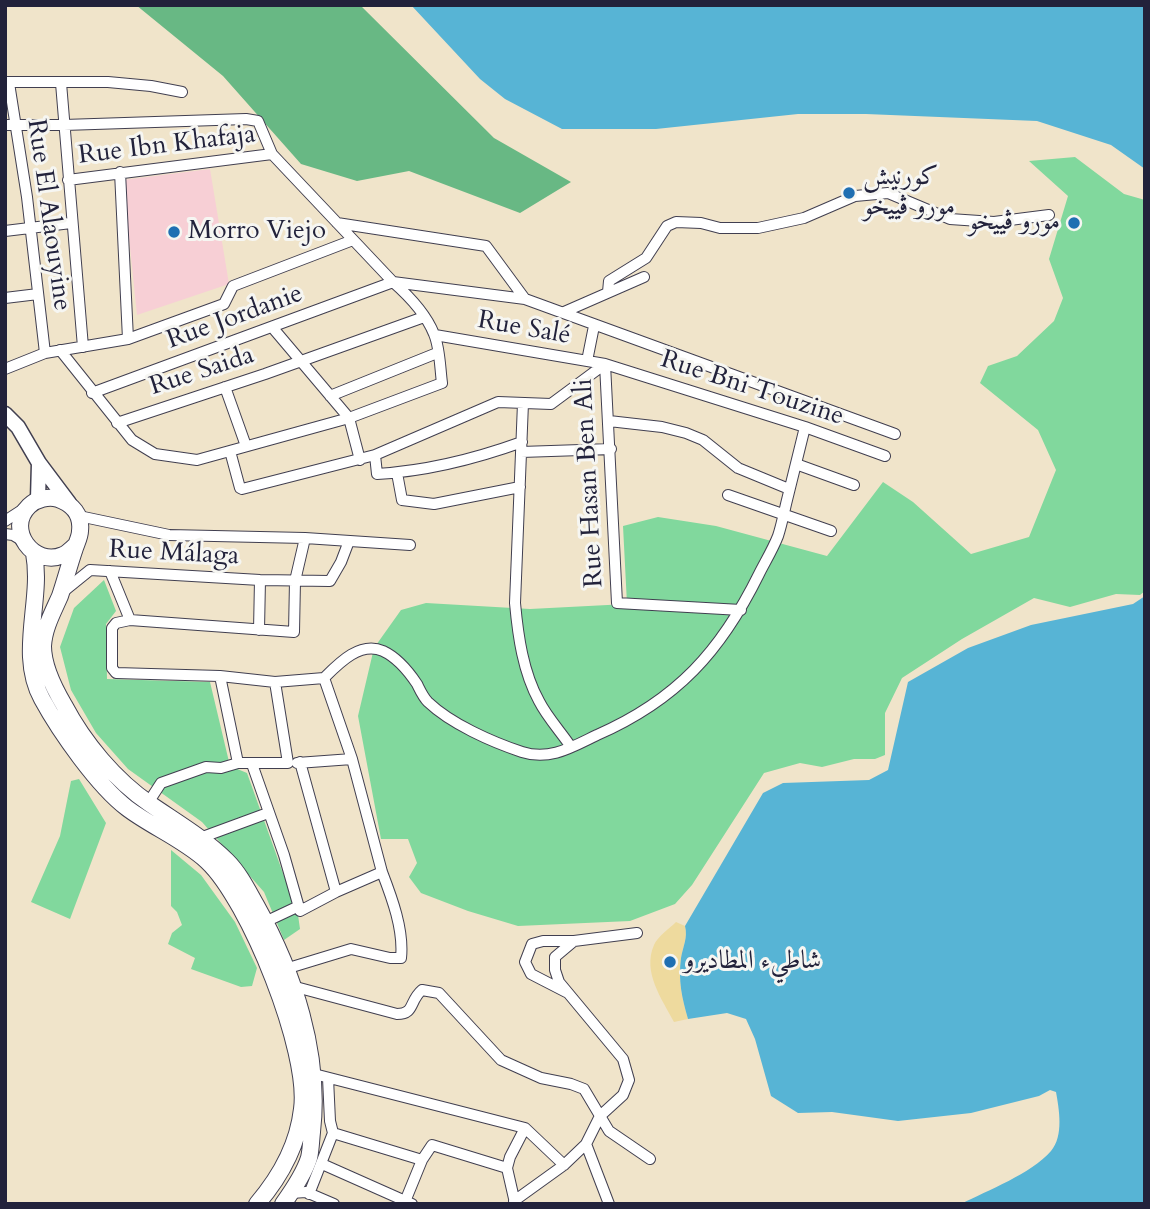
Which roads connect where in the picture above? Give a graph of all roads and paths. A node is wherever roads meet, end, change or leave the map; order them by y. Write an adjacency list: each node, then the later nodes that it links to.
1 (7, 83): 2 (street); 4 (street, Rue El Alaouyine)
2 (61, 83): 3 (street); 5 (street)
3 (182, 93)
4 (10, 125): 5 (street); 12 (street, Rue El Alaouyine)
5 (64, 125): 6 (street); 8 (street)
6 (272, 154): 7 (street, Rue Ibn Khafaja); 11 (street)
7 (120, 172): 8 (street, Rue Ibn Khafaja); 26 (street)
8 (68, 180): 10 (street)
9 (1049, 215): 17 (street)
10 (71, 223): 12 (street); 27 (street)
11 (337, 223): 14 (street); 20 (street)
12 (30, 228): 13 (street); 18 (street, Rue El Alaouyine)
13 (5, 231)
14 (353, 240): 16 (street); 26 (street)
15 (644, 276): 17 (street)
16 (393, 282): 20 (street); 22 (street); 24 (street, Rue Jordanie)
17 (608, 292): 21 (street)
18 (38, 294): 19 (street); 29 (street, Rue El Alaouyine)
19 (5, 298)
20 (525, 299): 21 (street)
21 (564, 312): 23 (street)
22 (424, 317): 25 (street); 31 (street, Rue Saida)
23 (594, 326): 32 (street); 44 (street)
24 (272, 327): 31 (street); 36 (street, Rue Jordanie)
25 (435, 335): 30 (street); 32 (street, Rue Salé)
26 (128, 339): 27 (street)
27 (83, 347): 28 (street)
28 (60, 351): 29 (street); 36 (street)
29 (45, 353): 34 (street)
30 (437, 353): 37 (street); 40 (street)
31 (300, 361): 35 (street, Rue Saida); 37 (street)
32 (587, 361): 33 (street, Rue Salé)
33 (605, 364): 38 (street); 41 (street, Rue Hasan Ben Ali); 43 (street, Rue Bni Touzine)
34 (5, 369)
35 (225, 387): 42 (street, Rue Saida); 45 (street)
36 (92, 393): 42 (street)
37 (330, 396): 40 (street)
38 (523, 403): 46 (street); 49 (street)
39 (5, 414): 52 (street)
40 (349, 418): 45 (street); 51 (street)
41 (609, 421): 47 (street, Rue Hasan Ben Ali); 57 (street)
42 (117, 423): 48 (street)
43 (805, 427): 50 (street, Rue Bni Touzine); 53 (street)
44 (895, 433)
45 (246, 446): 48 (street)
46 (521, 447): 47 (street); 54 (street); 56 (street)
47 (611, 449): 74 (street, Rue Hasan Ben Ali)
48 (230, 451): 51 (street)
49 (375, 455): 51 (street); 54 (street)
50 (885, 456)
51 (360, 460)
52 (39, 463): 59 (street); 60 (street)
53 (796, 464): 55 (street); 57 (street)
54 (397, 473): 56 (street)
55 (854, 485)
56 (520, 487): 80 (street)
57 (789, 489): 61 (street)
58 (728, 495): 61 (street)
59 (34, 503): 60 (main road); 62 (street); 69 (main road)
60 (74, 510): 65 (street); 67 (main road)
61 (783, 514): 63 (street); 74 (street)
62 (5, 521)
63 (831, 531)
64 (5, 534): 69 (street)
65 (305, 538): 66 (street); 72 (street)
66 (349, 541): 68 (street); 72 (street, Rue Málaga)
67 (76, 545): 69 (main road); 73 (main road)
68 (410, 545)
69 (28, 547): 95 (main road)
70 (110, 570): 71 (street, Rue Málaga); 73 (street, Rue Málaga); 75 (street)
71 (260, 580): 72 (street, Rue Málaga); 76 (street)
72 (295, 581): 76 (street)
73 (60, 595): 86 (main road)
74 (741, 610): 80 (street)
75 (130, 620): 76 (street); 77 (street)
76 (259, 630)
77 (220, 676): 79 (street); 83 (street)
78 (324, 678): 79 (street); 80 (street); 81 (street)
79 (275, 681): 84 (street)
80 (571, 747)
81 (352, 759): 82 (street); 89 (street)
82 (300, 762): 84 (street); 90 (street)
83 (237, 763): 85 (street); 86 (street)
84 (288, 763): 85 (street)
85 (252, 764): 87 (street)
86 (148, 803): 88 (main road)
87 (268, 813): 88 (street); 91 (street)
88 (200, 838): 92 (main road)
89 (382, 872): 90 (street); 95 (street)
90 (336, 892): 91 (street)
91 (299, 906): 92 (street)
92 (265, 922): 95 (main road)
93 (637, 933): 94 (street)
94 (574, 941): 97 (street); 97 (street)
95 (278, 971): 96 (main road); 112 (main road)
96 (291, 985): 98 (main road); 99 (street)
97 (569, 993): 99 (street)
98 (321, 1076): 100 (street); 101 (street); 109 (main road)
99 (600, 1116): 102 (street); 103 (street)
100 (525, 1128): 106 (street); 107 (street)
101 (334, 1133): 104 (street); 105 (street)
102 (586, 1144): 106 (street); 114 (street)
103 (650, 1159)
104 (422, 1160): 107 (street); 111 (street)
105 (322, 1164): 108 (street); 111 (street)
106 (564, 1165): 110 (street)
107 (507, 1168): 110 (street)
108 (309, 1194): 109 (street); 113 (street)
109 (286, 1198)
110 (515, 1202)
111 (407, 1203)
112 (257, 1204)
113 (334, 1204)
114 (609, 1204)

